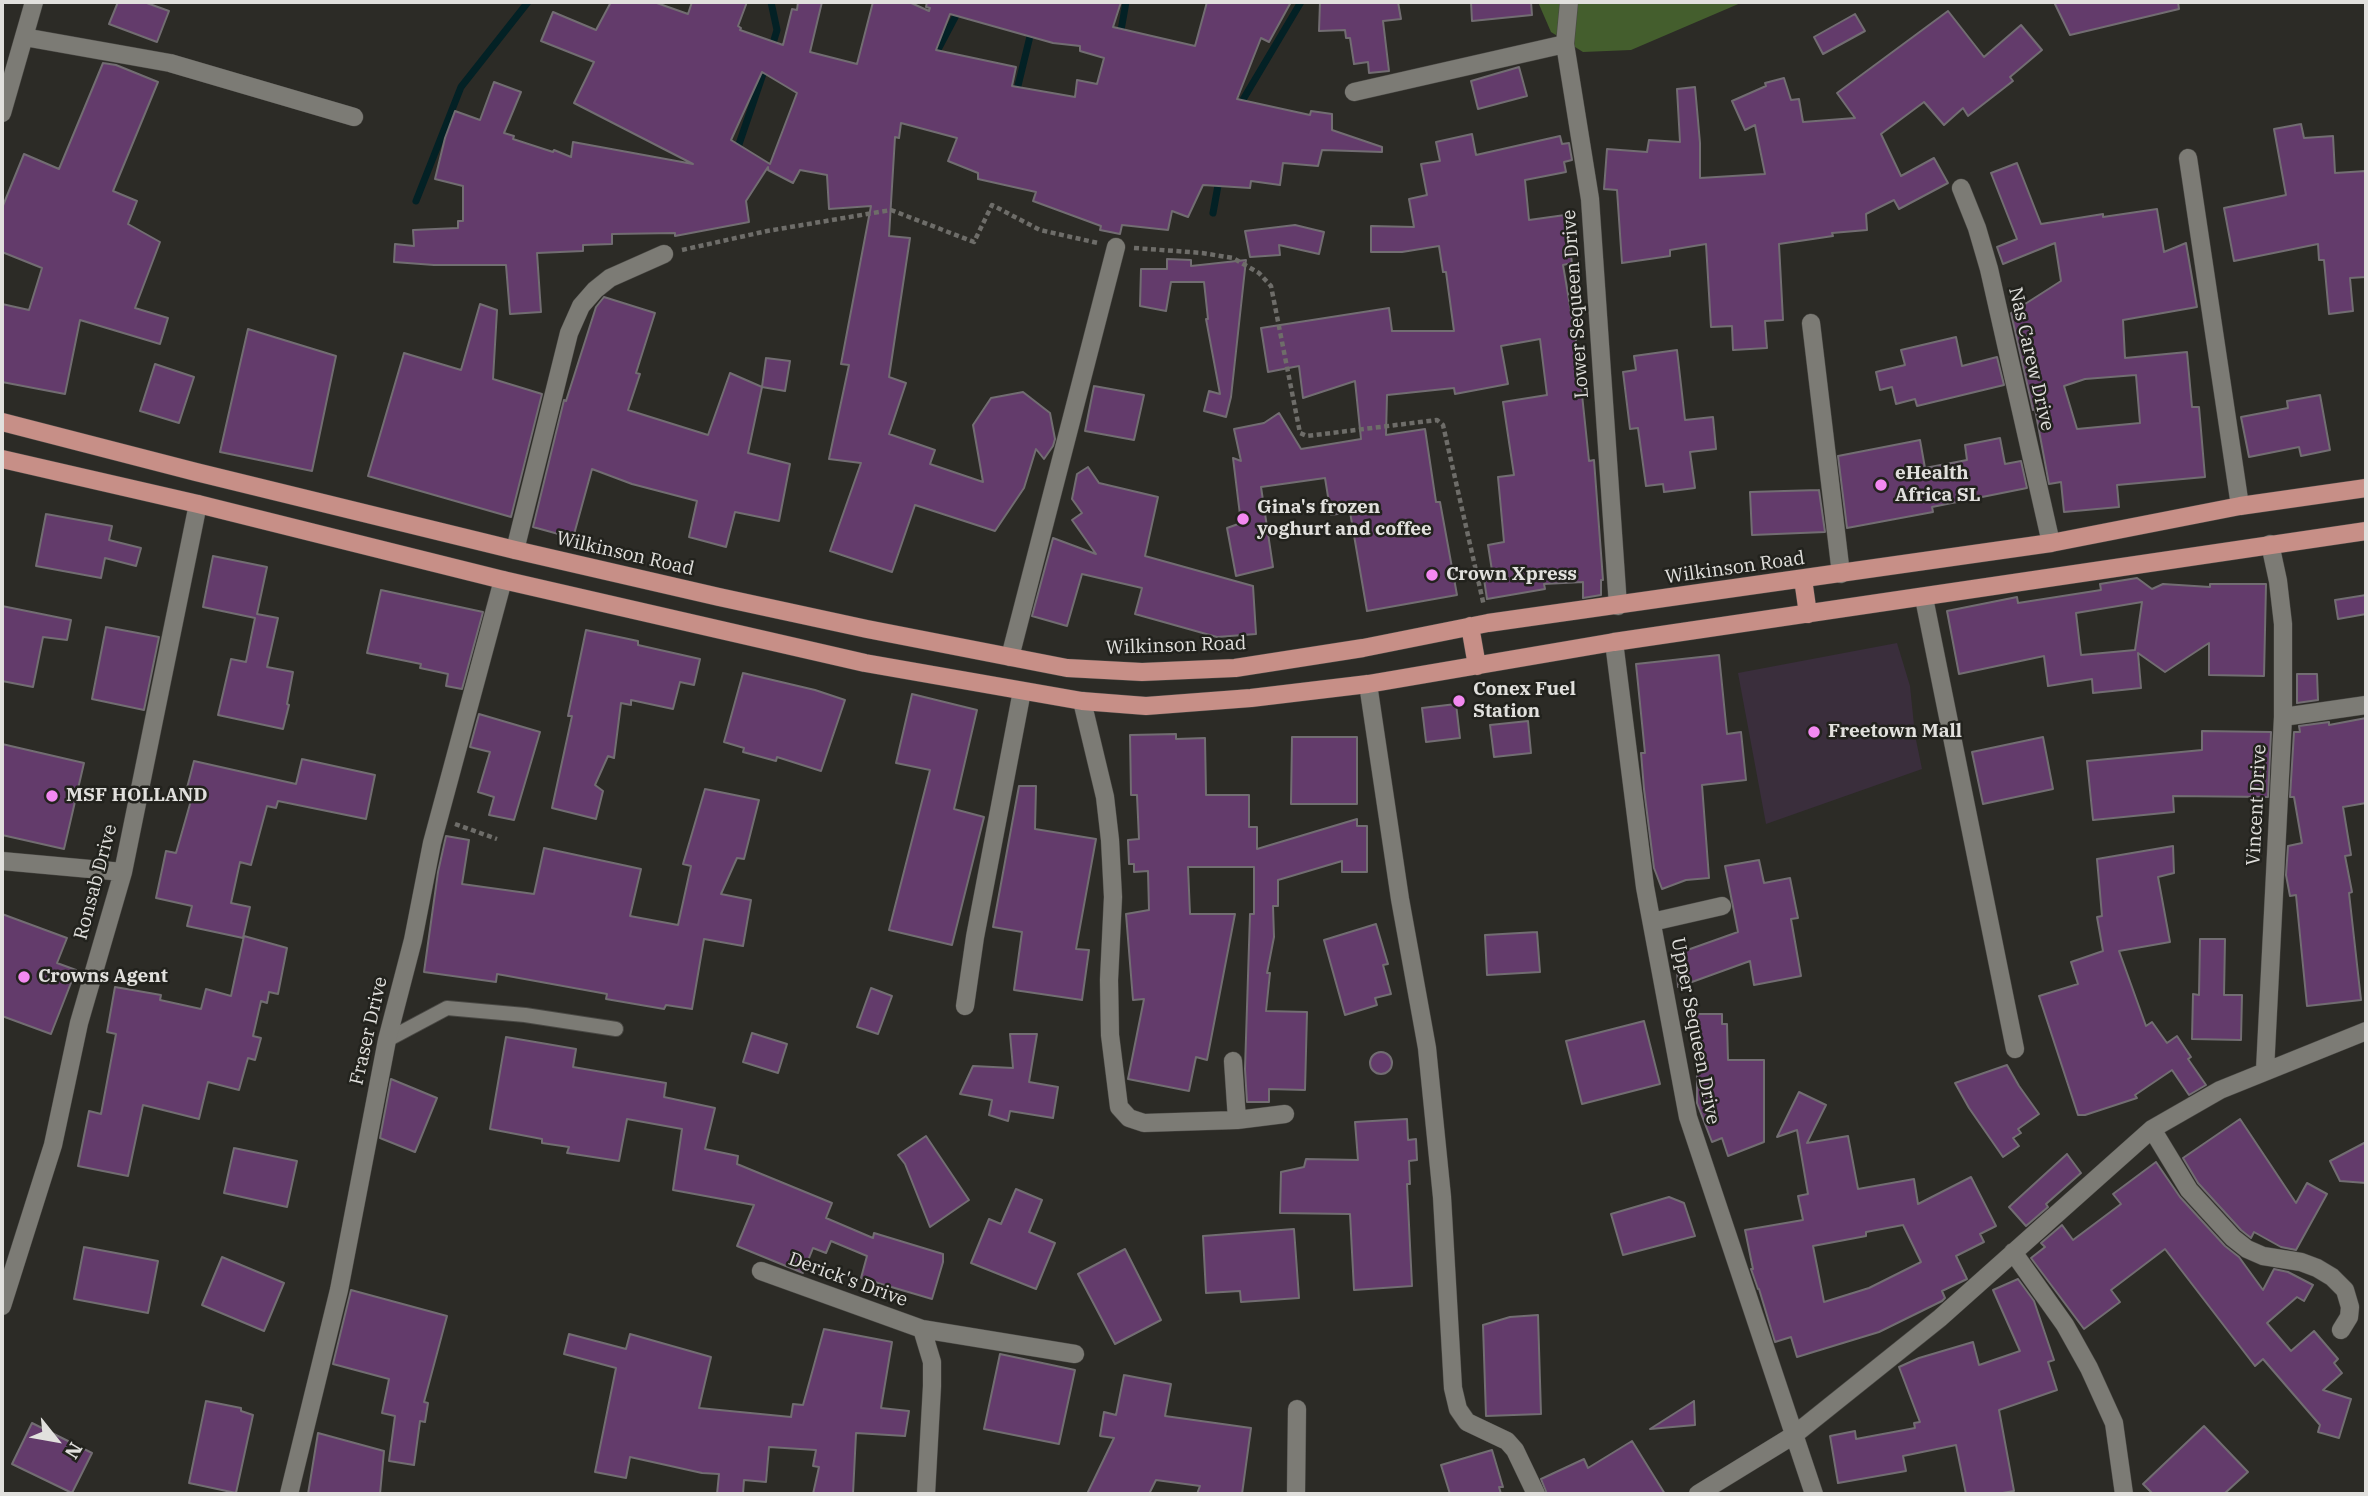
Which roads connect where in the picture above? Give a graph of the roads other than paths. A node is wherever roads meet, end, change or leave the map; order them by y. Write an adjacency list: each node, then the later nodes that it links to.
1 (34, 2): 3 (street)
2 (1569, 2): 4 (street, Lower Sequeen Drive)
3 (24, 37): 6 (street); 7 (street)
4 (1565, 44): 5 (street); 26 (street, Lower Sequeen Drive)
5 (1354, 92)
6 (2, 113)
7 (354, 117)
8 (2188, 158): 17 (street)
9 (1961, 188): 19 (street, Nas Carew Drive)
10 (1116, 247): 30 (street)
11 (664, 254): 21 (street)
12 (1811, 323): 22 (street)
13 (2, 422): 21 (main road, Wilkinson Road)
14 (2, 459): 16 (main road)
15 (2366, 488): 17 (main road, Wilkinson Road)
16 (198, 504): 24 (main road); 38 (street, Ronsab Drive)
17 (2240, 506): 19 (main road, Wilkinson Road)
18 (2366, 531): 20 (main road)
19 (2051, 543): 22 (main road, Wilkinson Road)
20 (2270, 544): 25 (main road); 36 (street, Vincent Drive)
21 (514, 550): 30 (main road, Wilkinson Road)
22 (1841, 574): 23 (main road, Wilkinson Road)
23 (1802, 579): 26 (main road, Wilkinson Road); 27 (main road)
24 (503, 580): 33 (main road); 44 (street, Fraser Drive)
25 (1924, 598): 27 (main road); 45 (street)
26 (1618, 606): 28 (main road, Wilkinson Road)
27 (1808, 614): 29 (main road)
28 (1479, 624): 30 (main road, Wilkinson Road); 31 (main road)
29 (1614, 642): 31 (main road); 40 (street, Upper Sequeen Drive)
30 (1010, 657)
31 (1476, 666): 32 (main road)
32 (1368, 684): 34 (main road); 62 (street)
33 (1022, 691): 34 (main road); 41 (street)
34 (1082, 701): 49 (street)
35 (2366, 705): 36 (street)
36 (2283, 717): 47 (street, Vincent Drive)
37 (2, 861): 38 (street)
38 (123, 872): 53 (street, Ronsab Drive)
39 (1722, 906): 40 (street)
40 (1652, 922): 58 (street, Upper Sequeen Drive)
41 (965, 1006)
42 (616, 1029): 44 (lane)
43 (2366, 1031): 47 (street)
44 (387, 1040): 59 (street, Fraser Drive)
45 (2015, 1049)
46 (1233, 1061): 49 (street)
47 (2265, 1070): 50 (street)
48 (1285, 1114): 49 (street)
49 (1237, 1120)
50 (2152, 1129): 51 (street); 55 (street)
51 (2013, 1252): 58 (street); 65 (street)
52 (761, 1271): 54 (street, Derick's Drive)
53 (2, 1306)
54 (922, 1329): 56 (street); 60 (street, Derick's Drive)
55 (2341, 1329)
56 (1075, 1354)
57 (1297, 1409): 61 (street)
58 (1794, 1435): 63 (street); 64 (street, Upper Sequeen Drive)
59 (289, 1494)
60 (926, 1494)
61 (1296, 1494)
62 (1536, 1494)
63 (1698, 1494)
64 (1814, 1494)
65 (2124, 1494)

